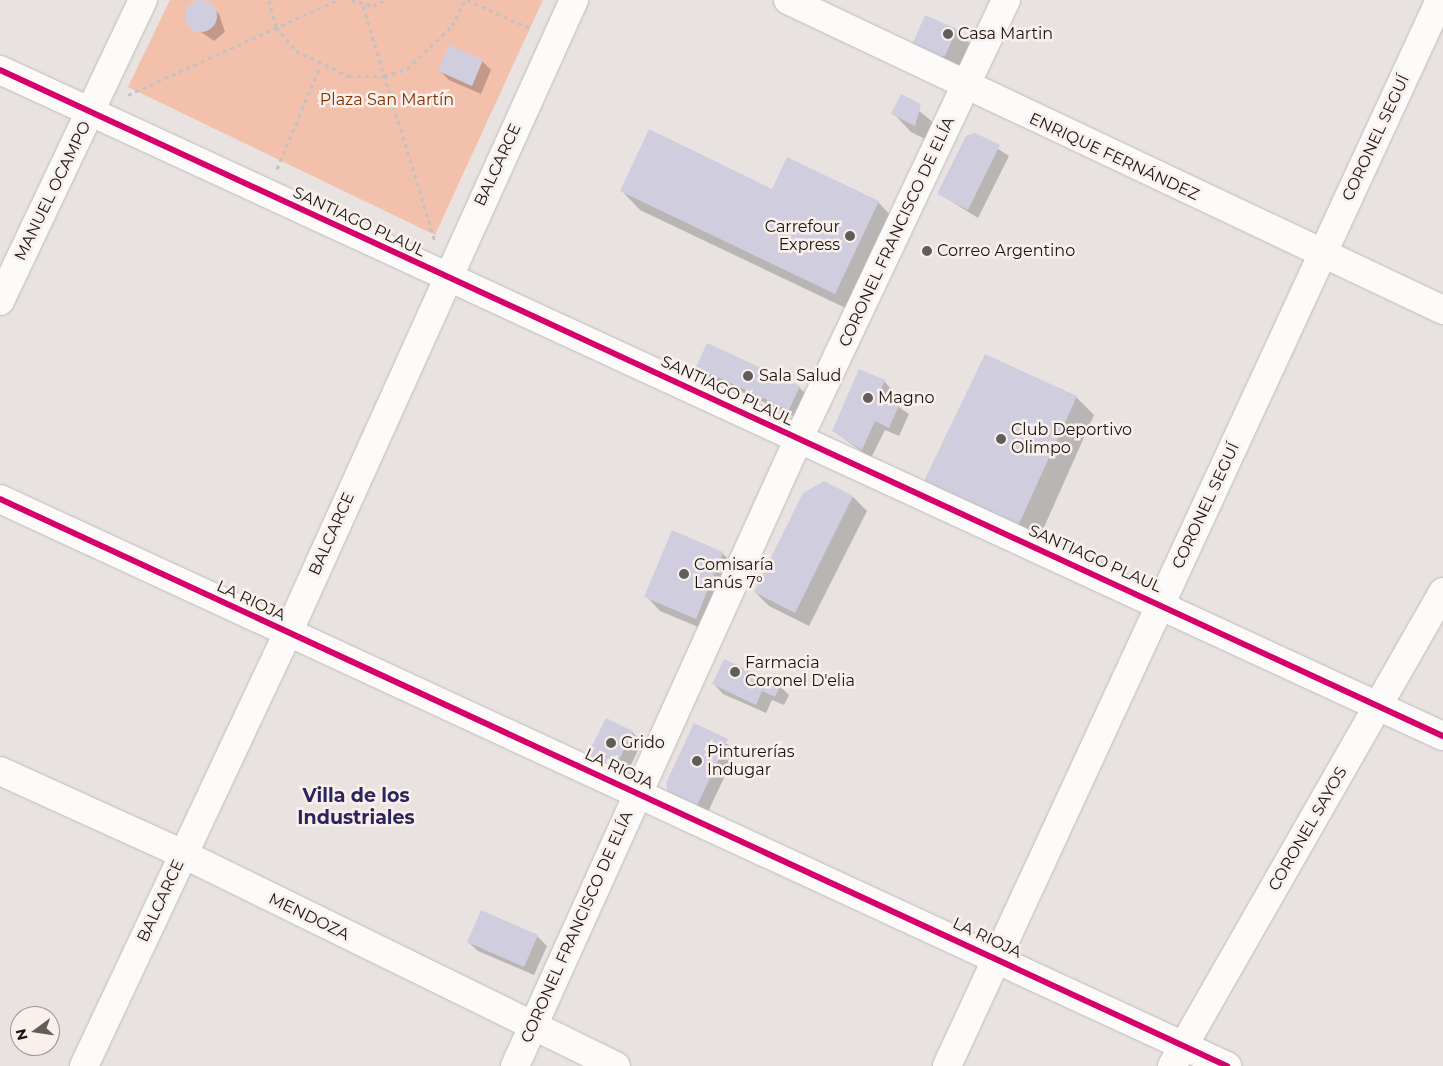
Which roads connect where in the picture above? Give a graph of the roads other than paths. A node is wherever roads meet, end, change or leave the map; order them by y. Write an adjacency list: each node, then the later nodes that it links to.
1 (143, 0): 8 (street, MANUEL OCAMPO)
2 (574, 0): 10 (street, BALCARCE)
3 (788, 0): 7 (street, ENRIQUE FERNÁNDEZ)
4 (1006, 0): 7 (street, CORONEL FRANCISCO DE ELÍA)
5 (1440, 0): 9 (street, CORONEL SEGUÍ)
6 (0, 70): 8 (street, SANTIAGO PLAUL)
7 (966, 86): 9 (street, ENRIQUE FERNÁNDEZ); 13 (street, CORONEL FRANCISCO DE ELÍA)
8 (91, 112): 10 (street, SANTIAGO PLAUL); 11 (street, MANUEL OCAMPO)
9 (1321, 255): 12 (street, ENRIQUE FERNÁNDEZ); 16 (street, CORONEL SEGUÍ)
10 (446, 277): 13 (street, SANTIAGO PLAUL); 17 (street, BALCARCE)
11 (0, 301)
12 (1443, 310)
13 (798, 440): 16 (street, SANTIAGO PLAUL); 21 (street, CORONEL FRANCISCO DE ELÍA)
14 (0, 499): 17 (street, LA RIOJA)
15 (1443, 592): 18 (street, CORONEL SAYOS)
16 (1161, 604): 18 (street, SANTIAGO PLAUL); 23 (street, CORONEL SEGUÍ)
17 (288, 633): 21 (street, LA RIOJA); 22 (street, BALCARCE)
18 (1379, 706): 19 (street, SANTIAGO PLAUL); 25 (street, CORONEL SAYOS)
19 (1443, 736)
20 (0, 771): 22 (street, MENDOZA)
21 (637, 792): 23 (street, LA RIOJA); 24 (street, CORONEL FRANCISCO DE ELÍA)
22 (183, 854): 24 (street, MENDOZA); 26 (street, BALCARCE)
23 (998, 958): 25 (street, LA RIOJA); 29 (street, CORONEL SEGUÍ)
24 (532, 1028): 27 (street, CORONEL FRANCISCO DE ELÍA); 28 (street, MENDOZA)
25 (1178, 1056): 30 (street, LA RIOJA)
26 (84, 1066)
27 (515, 1066)
28 (616, 1066)
29 (947, 1066)
30 (1227, 1066)

